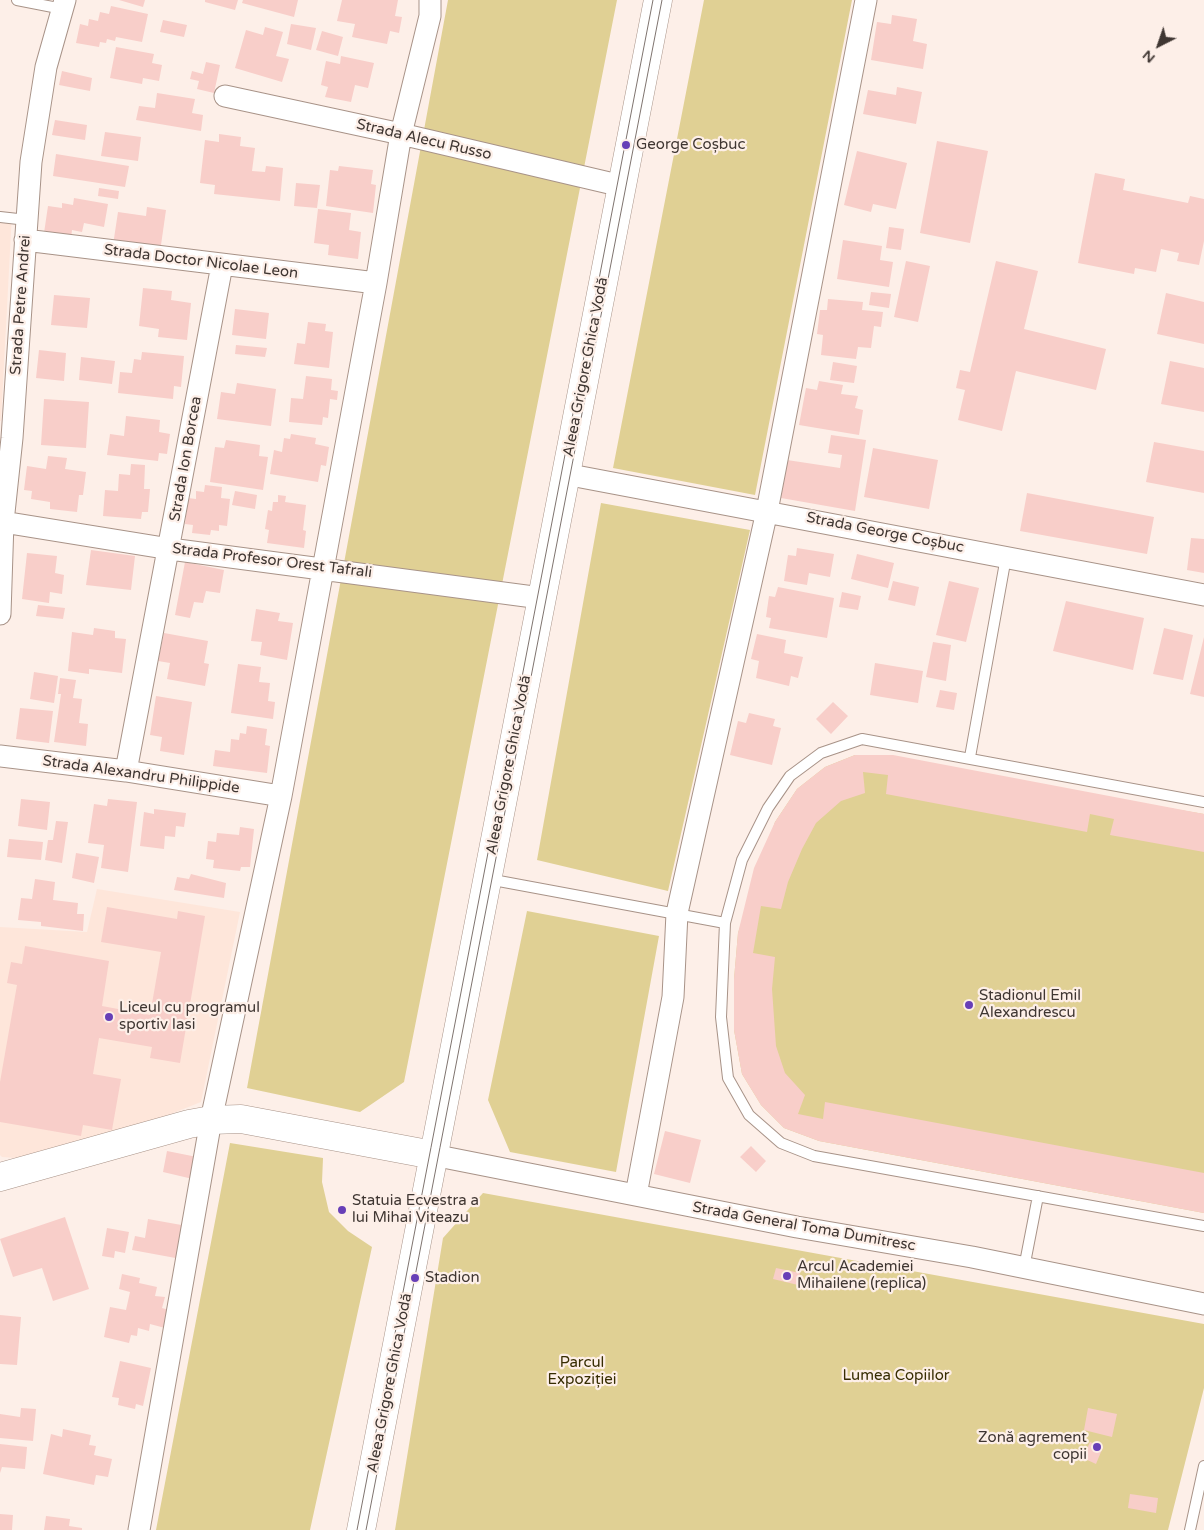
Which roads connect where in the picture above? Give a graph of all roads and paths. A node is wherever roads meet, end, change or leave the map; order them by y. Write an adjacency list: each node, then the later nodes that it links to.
1 (16, 0): 5 (lane)
2 (430, 0): 7 (street)
3 (658, 0): 8 (main road, Aleea Grigore Ghica Vodă)
4 (866, 0): 14 (street)
5 (64, 5): 10 (street, Strada Petre Andrei)
6 (225, 96): 7 (street, Strada Alecu Russo)
7 (401, 134): 8 (street, Strada Alecu Russo); 12 (street)
8 (622, 186): 13 (main road, Aleea Grigore Ghica Vodă)
9 (0, 217): 10 (lane)
10 (26, 230): 11 (street, Strada Doctor Nicolae Leon); 15 (street, Strada Petre Andrei)
11 (222, 265): 12 (street, Strada Doctor Nicolae Leon); 16 (street, Strada Ion Borcea)
12 (376, 283): 18 (street)
13 (565, 474): 14 (street, Strada George Coșbuc); 20 (main road, Aleea Grigore Ghica Vodă)
14 (767, 511): 17 (street, Strada George Coșbuc); 28 (street)
15 (3, 522): 16 (street, Strada Profesor Orest Tafrali); 21 (street, Strada Petre Andrei)
16 (170, 549): 18 (street, Strada Profesor Orest Tafrali); 24 (street, Strada Ion Borcea)
17 (1006, 557): 19 (street, Strada George Coșbuc); 23 (lane)
18 (324, 568): 20 (street, Strada Profesor Orest Tafrali); 25 (street)
19 (1204, 595)
20 (541, 598): 27 (main road, Aleea Grigore Ghica Vodă)
21 (0, 614)
22 (0, 756): 24 (street, Strada Alexandru Philippide)
23 (970, 757): 26 (lane); 29 (lane)
24 (126, 771): 25 (street, Strada Alexandru Philippide)
25 (281, 796): 30 (street)
26 (1204, 802)
27 (487, 879): 28 (lane); 31 (main road, Aleea Grigore Ghica Vodă)
28 (677, 913): 29 (lane); 33 (street)
29 (725, 923): 34 (lane)
30 (210, 1120): 31 (main road); 32 (main road); 39 (street)
31 (433, 1155): 33 (street, Strada General Toma Dumitresc); 40 (main road, Aleea Grigore Ghica Vodă)
32 (0, 1178)
33 (636, 1195): 36 (street, Strada General Toma Dumitresc)
34 (1038, 1196): 35 (lane); 36 (lane)
35 (1204, 1226)
36 (1024, 1268): 37 (street, Strada General Toma Dumitresc)
37 (1204, 1304)
38 (1204, 1466): 41 (lane)
39 (139, 1530)
40 (361, 1530)
41 (1190, 1530)

